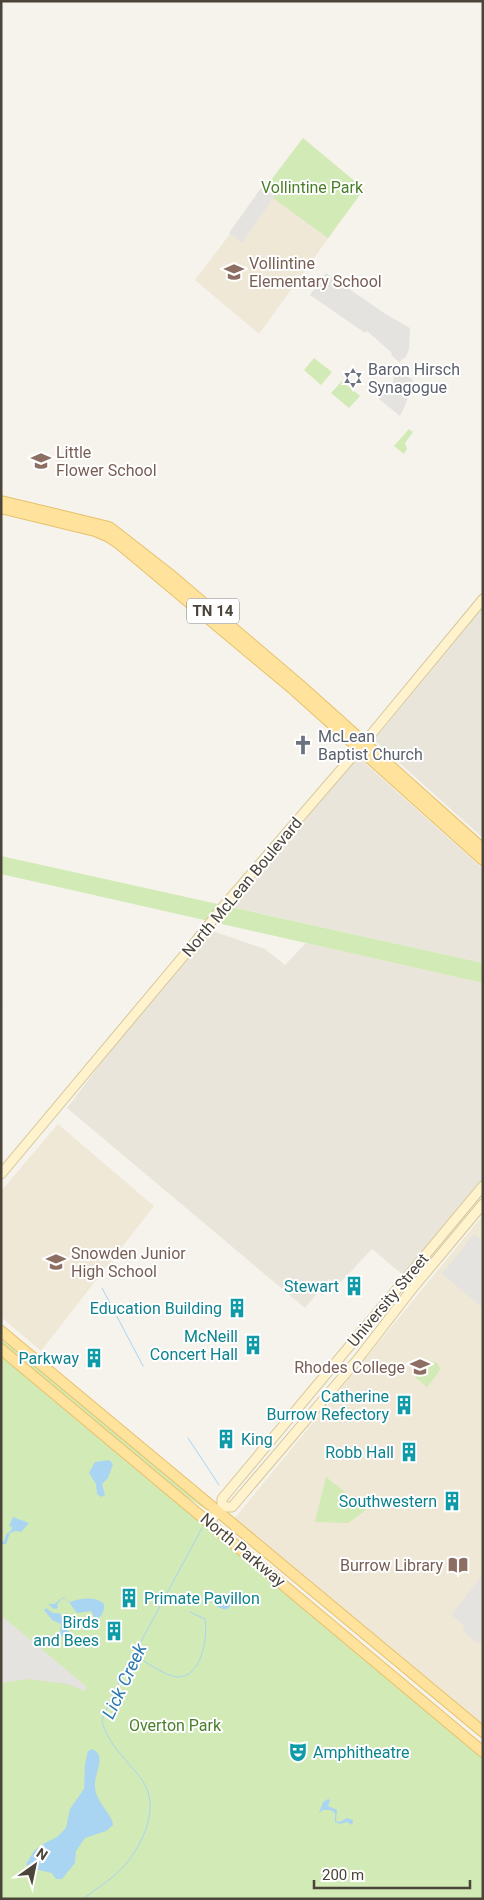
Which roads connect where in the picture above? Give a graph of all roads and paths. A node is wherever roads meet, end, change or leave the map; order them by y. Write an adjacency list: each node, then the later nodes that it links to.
1 (1, 500): 4 (main road, TN 14)
2 (1, 508): 4 (main road, TN 14)
3 (483, 599): 4 (main road, North McLean Boulevard)
4 (361, 747): 5 (main road, TN 14); 6 (main road, TN 14); 7 (main road, North McLean Boulevard)
5 (483, 849)
6 (483, 860)
7 (1, 1174)
8 (483, 1186): 12 (main road, University Street)
9 (483, 1204): 13 (main road, University Street)
10 (1, 1331): 16 (main road, North Parkway)
11 (1, 1349): 17 (main road, North Parkway)
12 (289, 1420): 13 (main road); 14 (main road, University Street)
13 (299, 1428): 15 (main road, University Street)
14 (281, 1429): 15 (main road); 16 (main road, University Street)
15 (290, 1438): 16 (main road, University Street)
16 (220, 1510): 17 (main road, University Street); 18 (main road, North Parkway)
17 (210, 1522): 19 (main road, North Parkway)
18 (483, 1732)
19 (483, 1752)

